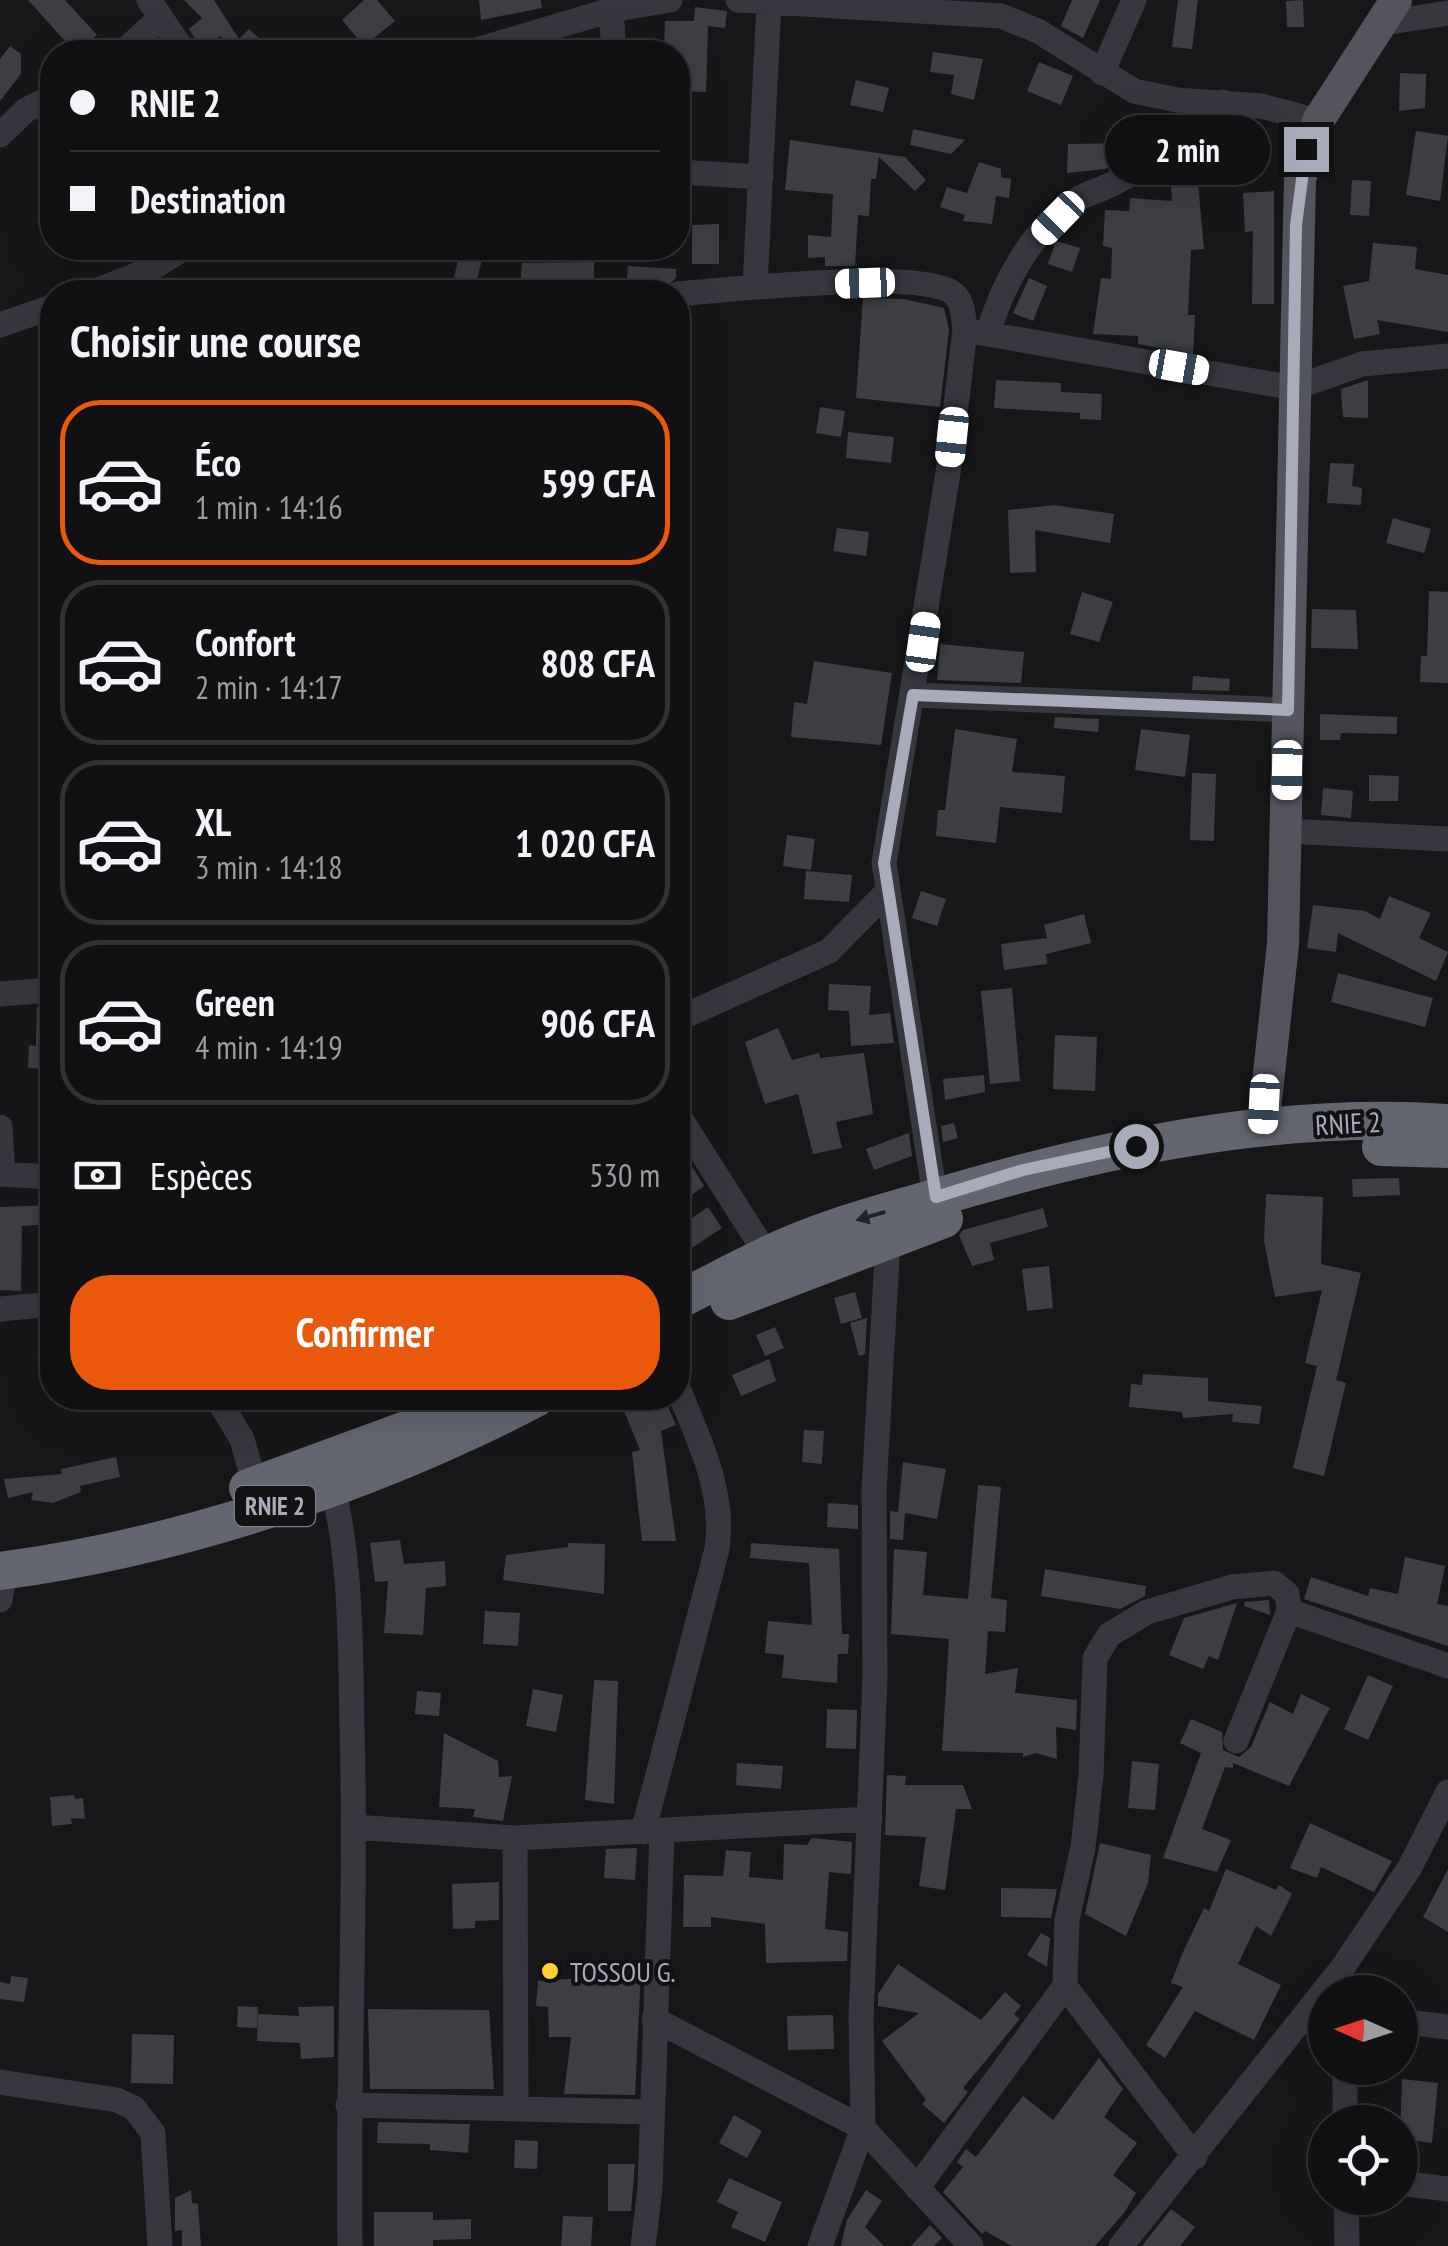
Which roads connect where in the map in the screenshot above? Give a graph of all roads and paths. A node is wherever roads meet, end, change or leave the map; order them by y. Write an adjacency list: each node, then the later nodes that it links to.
1 (670, 0): 6 (street)
2 (738, 0): 4 (street)
3 (1134, 0): 13 (street)
4 (769, 2): 13 (street); 19 (street)
5 (155, 9): 9 (street); 10 (street)
6 (612, 10): 11 (street); 12 (street)
7 (1387, 12): 8 (street); 16 (main road)
8 (1448, 13)
9 (132, 40)
10 (176, 40)
11 (511, 40)
12 (613, 40)
13 (1102, 73): 14 (street)
14 (1222, 102): 16 (street); 26 (street)
15 (40, 103): 17 (street)
16 (1318, 122): 28 (main road)
17 (0, 135)
18 (690, 173): 19 (street)
19 (760, 176): 22 (street)
20 (165, 260): 21 (street)
21 (123, 280)
22 (756, 287): 23 (street); 26 (street)
23 (690, 293)
24 (40, 311): 25 (street)
25 (0, 325)
26 (976, 332): 28 (street); 29 (street)
27 (1448, 356): 28 (street)
28 (1294, 388): 30 (main road)
29 (913, 695): 30 (street); 33 (street)
30 (1288, 710): 31 (main road)
31 (1286, 831): 32 (street); 39 (main road)
32 (1448, 839)
33 (886, 893): 36 (street); 44 (street)
34 (40, 991): 35 (street)
35 (0, 994)
36 (690, 1014)
37 (1448, 1123): 39 (highway, RNIE 2 / RNIE 2)
38 (0, 1127): 42 (street)
39 (1263, 1128): 44 (highway, RNIE 2 / RNIE 2)
40 (690, 1134): 46 (street)
41 (1448, 1150): 45 (highway, RNIE 2 / RNIE 2)
42 (2, 1174): 43 (street)
43 (40, 1176)
44 (936, 1197): 46 (highway, RNIE 2 / RNIE 2, one-way to 46)
45 (888, 1239): 50 (highway, RNIE 2 / RNIE 2); 62 (street)
46 (767, 1255): 47 (highway, RNIE 2 / RNIE 2)
47 (690, 1294)
48 (40, 1305): 49 (street)
49 (0, 1310)
50 (690, 1319)
51 (225, 1410): 56 (street)
52 (453, 1410): 55 (highway, RNIE 2 / RNIE 2)
53 (513, 1410): 55 (highway, RNIE 2 / RNIE 2)
54 (687, 1410): 64 (street)
55 (330, 1475): 56 (highway, RNIE 2 / RNIE 2); 57 (highway, RNIE 2 / RNIE 2); 63 (street)
56 (255, 1486): 57 (highway, RNIE 2 / RNIE 2)
57 (1, 1572)
58 (1289, 1611): 59 (street); 60 (street); 67 (street)
59 (1448, 1666)
60 (1236, 1741)
61 (1448, 1792): 66 (street)
62 (870, 1819): 64 (street); 76 (street)
63 (355, 1827): 65 (street); 73 (street)
64 (652, 1831): 65 (street); 68 (street)
65 (514, 1838): 74 (street)
66 (1347, 1975)
67 (1064, 1986): 77 (street); 79 (street)
68 (654, 2019): 75 (street); 76 (street)
69 (1308, 2023): 77 (street)
70 (1418, 2023): 71 (street)
71 (1448, 2027)
72 (0, 2082): 82 (street)
73 (348, 2105): 74 (street); 83 (street)
74 (516, 2108): 75 (street)
75 (650, 2112): 84 (street)
76 (863, 2128): 79 (street); 85 (street)
77 (1195, 2157): 87 (street)
78 (1418, 2186): 80 (street)
79 (917, 2188): 86 (street)
80 (1448, 2189)
81 (1346, 2215): 88 (street)
82 (160, 2246)
83 (350, 2246)
84 (643, 2246)
85 (820, 2246)
86 (971, 2246)
87 (1121, 2246)
88 (1347, 2246)

